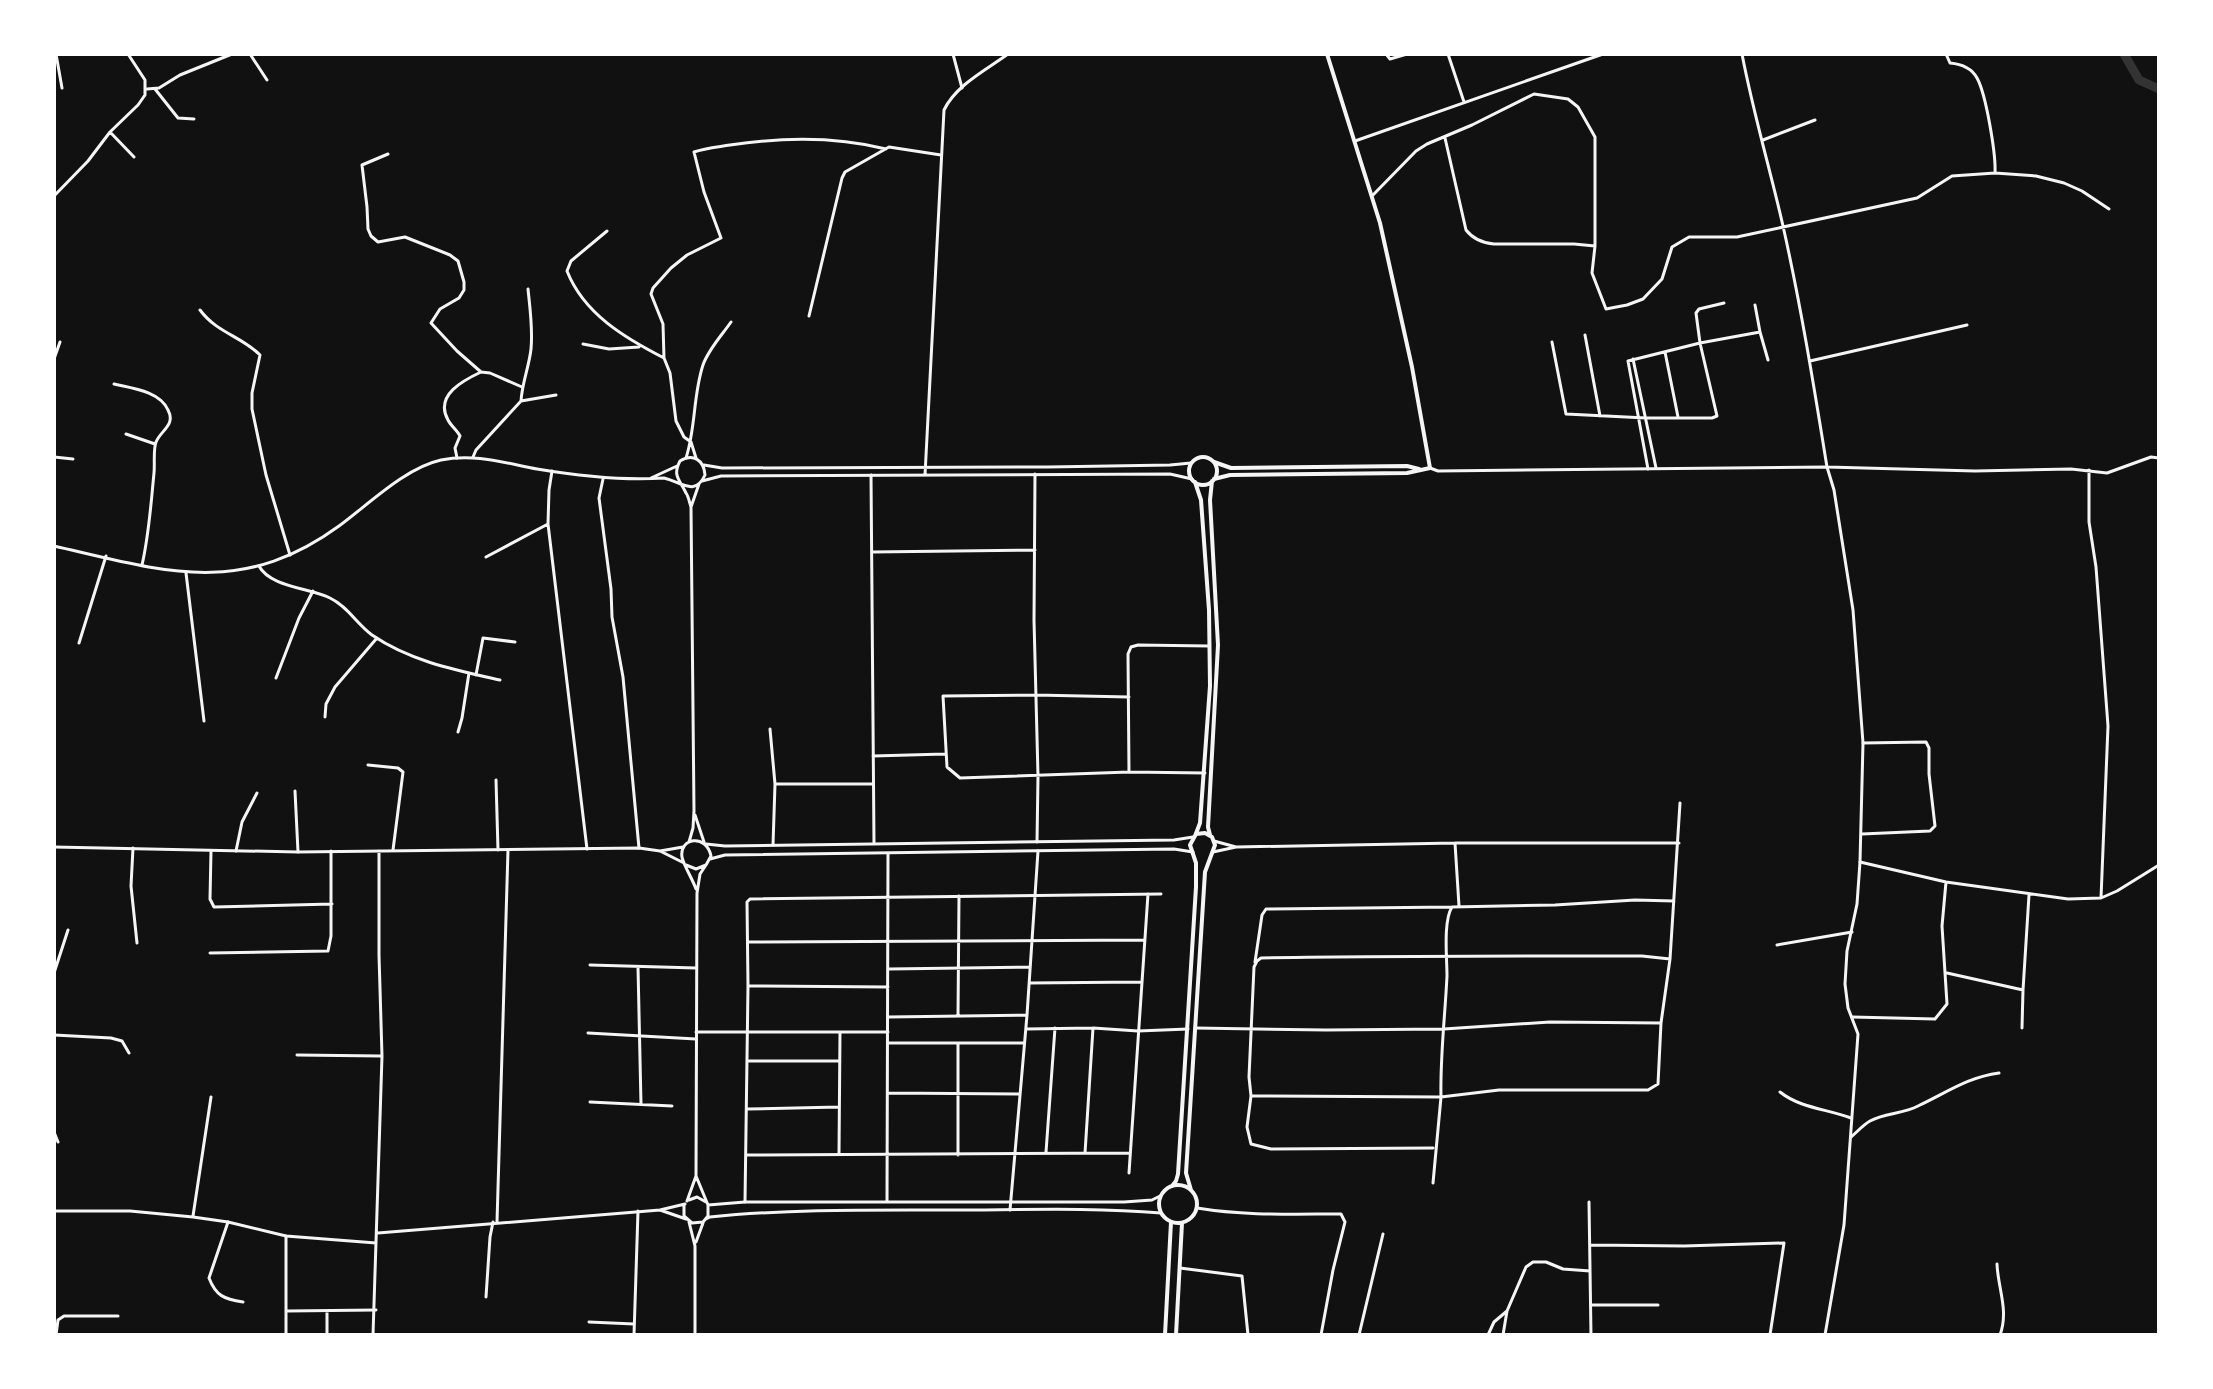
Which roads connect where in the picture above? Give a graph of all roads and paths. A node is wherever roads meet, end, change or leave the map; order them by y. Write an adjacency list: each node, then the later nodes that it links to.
1 (56, 54): 15 (street)
2 (128, 54): 16 (street)
3 (232, 54): 18 (street)
4 (250, 54): 14 (street)
5 (953, 54): 17 (street)
6 (1008, 54): 17 (street)
7 (1327, 54): 24 (main road)
8 (1386, 54): 9 (street)
9 (1407, 54)
10 (1448, 54): 19 (street)
11 (1603, 54): 19 (street)
12 (1742, 54): 25 (street)
13 (1946, 54): 30 (street)
14 (267, 80)
15 (62, 88)
16 (146, 88): 18 (street); 22 (street)
17 (962, 88): 28 (street)
18 (155, 89): 20 (street)
19 (1464, 102): 24 (street)
20 (194, 119)
21 (1815, 120): 25 (street)
22 (110, 132): 29 (street); 31 (street)
23 (1445, 137): 32 (street); 36 (street); 36 (street)
24 (1355, 141): 32 (main road)
25 (1762, 141): 34 (street)
26 (886, 149): 28 (street); 41 (street); 52 (street)
27 (388, 154): 57 (street)
28 (941, 155): 80 (street)
29 (134, 157)
30 (1995, 173): 33 (street); 34 (street)
31 (54, 196)
32 (1372, 196): 82 (main road)
33 (2109, 209)
34 (1784, 228): 36 (street); 56 (street)
35 (607, 231): 50 (street)
36 (1595, 246)
37 (528, 289): 59 (street)
38 (1724, 303): 48 (street)
39 (1755, 305): 44 (street)
40 (200, 310): 102 (street)
41 (809, 316)
42 (731, 322): 67 (street)
43 (1967, 325): 56 (street)
44 (1760, 332): 48 (street); 55 (street)
45 (1585, 335): 62 (street)
46 (60, 342): 53 (street)
47 (1552, 342): 62 (street)
48 (1700, 343): 51 (street); 63 (street)
49 (583, 344): 50 (street)
50 (643, 347): 52 (street)
51 (1665, 352): 54 (street); 63 (street)
52 (664, 358): 67 (street)
53 (54, 359)
54 (1633, 359): 64 (street); 65 (street)
55 (1768, 360)
56 (1810, 361): 81 (street)
57 (481, 372): 59 (street); 71 (street)
58 (114, 384): 68 (street)
59 (522, 387): 61 (street)
60 (556, 395): 61 (street)
61 (521, 401): 70 (street)
62 (1600, 416): 64 (street)
63 (1678, 417): 65 (street)
64 (1638, 418): 65 (street); 85 (street)
65 (1646, 418): 83 (street)
66 (126, 434): 68 (street)
67 (691, 442): 72 (street); 73 (street)
68 (155, 444): 105 (street)
69 (54, 457): 75 (street)
70 (473, 457): 71 (street); 87 (street)
71 (457, 458): 102 (street)
72 (686, 458): 73 (street); 79 (street)
73 (696, 458): 78 (street)
74 (2159, 458): 86 (street)
75 (73, 459)
76 (1214, 462): 77 (main road); 84 (main road); 94 (main road)
77 (1191, 463): 80 (street); 93 (main road)
78 (703, 465): 80 (street); 95 (street)
79 (677, 466): 92 (street); 96 (street)
80 (925, 467): 90 (street)
81 (1827, 467): 83 (street); 86 (street); 123 (street)
82 (1430, 468): 84 (main road); 85 (street)
83 (1656, 468): 85 (street)
84 (1421, 469): 94 (main road)
85 (1648, 469)
86 (2089, 470): 180 (street)
87 (552, 471): 91 (street); 98 (street)
88 (1035, 474): 90 (street); 93 (street); 100 (street)
89 (871, 475): 90 (street); 95 (street); 101 (street)
90 (925, 475)
91 (603, 479): 92 (street); 152 (street)
92 (648, 479): 96 (street)
93 (1193, 480): 94 (main road); 112 (main road)
94 (1213, 480): 138 (main road)
95 (701, 483): 96 (street); 97 (street)
96 (680, 484): 97 (street)
97 (691, 507): 136 (street)
98 (548, 524): 104 (street); 153 (street)
99 (54, 546): 103 (street)
100 (1035, 550): 101 (street); 117 (street)
101 (872, 552): 125 (street)
102 (290, 555): 106 (street)
103 (106, 556): 105 (street); 111 (street)
104 (486, 557)
105 (142, 565): 107 (street)
106 (259, 566): 107 (street); 108 (street)
107 (186, 573): 120 (street)
108 (313, 591): 109 (street); 115 (street)
109 (377, 638): 113 (street); 119 (street)
110 (515, 642): 114 (street)
111 (79, 643)
112 (1211, 646): 118 (street); 128 (main road)
113 (469, 673): 114 (street); 122 (street)
114 (476, 675): 116 (street)
115 (276, 678)
116 (500, 680)
117 (1035, 695): 118 (street); 124 (street); 129 (street)
118 (1129, 697): 127 (street)
119 (325, 717)
120 (204, 721)
121 (770, 729): 131 (street)
122 (458, 732)
123 (1863, 743): 137 (street); 137 (street)
124 (945, 754): 125 (street); 129 (street)
125 (873, 756): 132 (street)
126 (368, 765): 160 (street)
127 (1129, 772): 128 (street); 129 (street)
128 (1205, 773): 139 (main road)
129 (1038, 776): 142 (street)
130 (496, 780): 154 (street)
131 (775, 784): 132 (street); 147 (street)
132 (873, 784): 146 (street)
133 (295, 791): 163 (street)
134 (257, 793): 157 (street)
135 (1680, 803): 144 (street)
136 (694, 811): 141 (street); 145 (street)
137 (1862, 834): 168 (street)
138 (1210, 835): 139 (main road); 140 (main road)
139 (1194, 836): 142 (street); 164 (main road)
140 (1214, 841): 150 (street); 166 (main road)
141 (689, 842): 145 (street); 149 (street)
142 (1037, 843): 146 (street)
143 (1455, 843): 144 (street); 150 (street); 183 (street)
144 (1679, 843): 181 (street)
145 (705, 844): 147 (street); 167 (street)
146 (874, 844): 147 (street)
147 (773, 845)
148 (54, 847): 151 (street)
149 (684, 847): 161 (street); 169 (street)
150 (1236, 847): 166 (street)
151 (133, 848): 156 (street); 192 (street)
152 (639, 848): 153 (street); 161 (street)
153 (587, 849): 155 (street)
154 (498, 850): 155 (street); 160 (street)
155 (508, 850): 289 (street)
156 (211, 851): 157 (street); 182 (street)
157 (236, 851): 163 (street)
158 (331, 851): 159 (street); 163 (street); 182 (street)
159 (379, 851): 160 (street); 238 (street)
160 (392, 851)
161 (660, 851): 169 (street)
162 (1038, 851): 164 (street); 165 (street); 178 (street)
163 (298, 852)
164 (1193, 853): 166 (main road); 221 (main road)
165 (888, 854): 167 (street); 179 (street)
166 (1212, 854): 218 (main road)
167 (710, 859): 170 (street)
168 (1860, 862): 172 (street); 186 (street)
169 (685, 864): 170 (street); 173 (street)
170 (706, 865): 173 (street)
171 (2159, 865): 180 (street)
172 (1946, 882): 176 (street); 205 (street)
173 (697, 893): 201 (street)
174 (1148, 894): 175 (street); 178 (street); 189 (street)
175 (1161, 894)
176 (2029, 895): 180 (street); 210 (street)
177 (959, 896): 178 (street); 179 (street); 188 (street)
178 (1034, 896): 187 (street)
179 (889, 897): 190 (street); 191 (street)
180 (2101, 898)
181 (1674, 901): 183 (street); 196 (street)
182 (332, 904): 194 (street)
183 (1459, 906): 184 (street)
184 (1452, 907): 195 (street); 200 (street)
185 (68, 930): 204 (street)
186 (1852, 932): 193 (street); 214 (street)
187 (1032, 939): 188 (street); 189 (street); 199 (street)
188 (958, 940): 191 (street); 202 (street)
189 (1145, 940): 206 (street)
190 (748, 942): 191 (street); 208 (street)
191 (889, 942): 203 (street)
192 (137, 943)
193 (1777, 945)
194 (210, 953)
195 (1448, 956): 196 (street); 200 (street); 223 (street)
196 (1670, 959): 215 (street)
197 (590, 965): 198 (street)
198 (638, 967): 201 (street); 231 (street)
199 (1030, 967): 202 (street); 207 (street)
200 (1254, 967): 222 (street)
201 (696, 968): 225 (street)
202 (958, 968): 203 (street); 212 (street)
203 (889, 969): 209 (street)
204 (54, 973)
205 (1945, 973): 210 (street); 214 (street)
206 (1141, 982): 207 (street); 224 (street)
207 (1029, 983): 211 (street)
208 (748, 986): 209 (street); 226 (street)
209 (888, 987): 213 (street)
210 (2023, 990): 219 (street)
211 (1027, 1015): 212 (street); 220 (street)
212 (958, 1016): 213 (street)
213 (888, 1017): 228 (street)
214 (1852, 1017): 254 (street)
215 (1661, 1023): 223 (street); 248 (street)
216 (1055, 1028): 217 (street); 220 (street); 264 (street)
217 (1093, 1028): 224 (street); 259 (street)
218 (1195, 1028): 222 (street); 271 (main road)
219 (2022, 1028)
220 (1026, 1029): 235 (street)
221 (1188, 1029): 224 (street); 270 (main road)
222 (1253, 1029): 223 (street); 246 (street)
223 (1444, 1029): 248 (street)
224 (1138, 1031): 260 (street)
225 (696, 1032): 226 (street); 232 (street)
226 (748, 1032): 227 (street); 239 (street)
227 (840, 1032): 228 (street); 240 (street)
228 (888, 1032): 233 (street)
229 (588, 1033): 231 (street)
230 (54, 1035): 236 (street)
231 (639, 1036): 232 (street); 250 (street)
232 (696, 1039): 268 (street)
233 (888, 1043): 234 (street); 243 (street)
234 (958, 1043): 235 (street); 244 (street)
235 (1024, 1043): 245 (street)
236 (129, 1053)
237 (297, 1055): 238 (street)
238 (382, 1056): 292 (street)
239 (747, 1061): 240 (street); 253 (street)
240 (840, 1061): 252 (street)
241 (1999, 1073): 256 (street)
242 (1780, 1092): 254 (street)
243 (888, 1093): 244 (street); 262 (street)
244 (958, 1094): 245 (street); 266 (street)
245 (1021, 1094): 263 (street)
246 (1251, 1096): 248 (street); 258 (street)
247 (211, 1097): 285 (street)
248 (1441, 1097): 258 (street)
249 (590, 1102): 250 (street)
250 (641, 1104): 251 (street)
251 (672, 1106)
252 (839, 1107): 253 (street); 261 (street)
253 (747, 1109): 265 (street)
254 (1852, 1119): 256 (street)
255 (54, 1132): 257 (street)
256 (1851, 1137): 327 (street)
257 (58, 1142)
258 (1435, 1148): 269 (street)
259 (1085, 1153): 260 (street); 264 (street)
260 (1130, 1153): 267 (street)
261 (839, 1154): 262 (street); 265 (street)
262 (888, 1154): 266 (street); 273 (street)
263 (1016, 1154): 264 (street); 266 (street); 274 (street)
264 (1046, 1154)
265 (746, 1155): 276 (street)
266 (958, 1155)
267 (1129, 1173)
268 (696, 1176): 275 (street); 278 (street)
269 (1433, 1183)
270 (1172, 1186): 271 (main road); 272 (main road)
271 (1191, 1190): 279 (main road)
272 (1160, 1196): 274 (street); 284 (main road)
273 (887, 1201): 274 (street); 276 (street)
274 (1011, 1201): 281 (street)
275 (686, 1202): 278 (street); 280 (street); 286 (street)
276 (745, 1202): 278 (street)
277 (1589, 1202): 296 (street)
278 (707, 1203): 287 (street)
279 (1197, 1208): 291 (main road); 321 (street)
280 (660, 1210): 283 (street); 286 (street)
281 (1010, 1210): 284 (street); 287 (street)
282 (54, 1211): 285 (street)
283 (638, 1211): 289 (street); 311 (street)
284 (1161, 1213): 290 (main road)
285 (193, 1217): 288 (street)
286 (688, 1220): 287 (street); 297 (street)
287 (705, 1220): 297 (street)
288 (228, 1222): 294 (street); 302 (street)
289 (495, 1222): 292 (street); 301 (street)
290 (1171, 1222): 291 (main road); 318 (main road)
291 (1182, 1223): 299 (main road)
292 (378, 1233): 295 (street)
293 (1383, 1234): 322 (street)
294 (286, 1236): 295 (street); 306 (street)
295 (378, 1243): 305 (street)
296 (1590, 1245): 300 (street); 326 (street)
297 (695, 1246): 317 (street)
298 (1997, 1264): 328 (street)
299 (1180, 1268): 319 (main road); 320 (street)
300 (1590, 1271): 303 (street); 308 (street)
301 (486, 1297)
302 (243, 1302)
303 (1591, 1305): 304 (street); 325 (street)
304 (1658, 1305)
305 (376, 1310): 307 (street); 315 (street)
306 (286, 1311): 307 (street); 313 (street)
307 (327, 1311): 314 (street)
308 (1507, 1311): 323 (street); 324 (street)
309 (118, 1316): 312 (street)
310 (589, 1322): 311 (street)
311 (634, 1324): 316 (street)
312 (56, 1335)
313 (286, 1335)
314 (327, 1335)
315 (373, 1335)
316 (634, 1335)
317 (695, 1335)
318 (1165, 1335)
319 (1176, 1335)
320 (1248, 1335)
321 (1321, 1335)
322 (1359, 1335)
323 (1488, 1335)
324 (1503, 1335)
325 (1591, 1335)
326 (1770, 1335)
327 (1825, 1335)
328 (2000, 1335)

